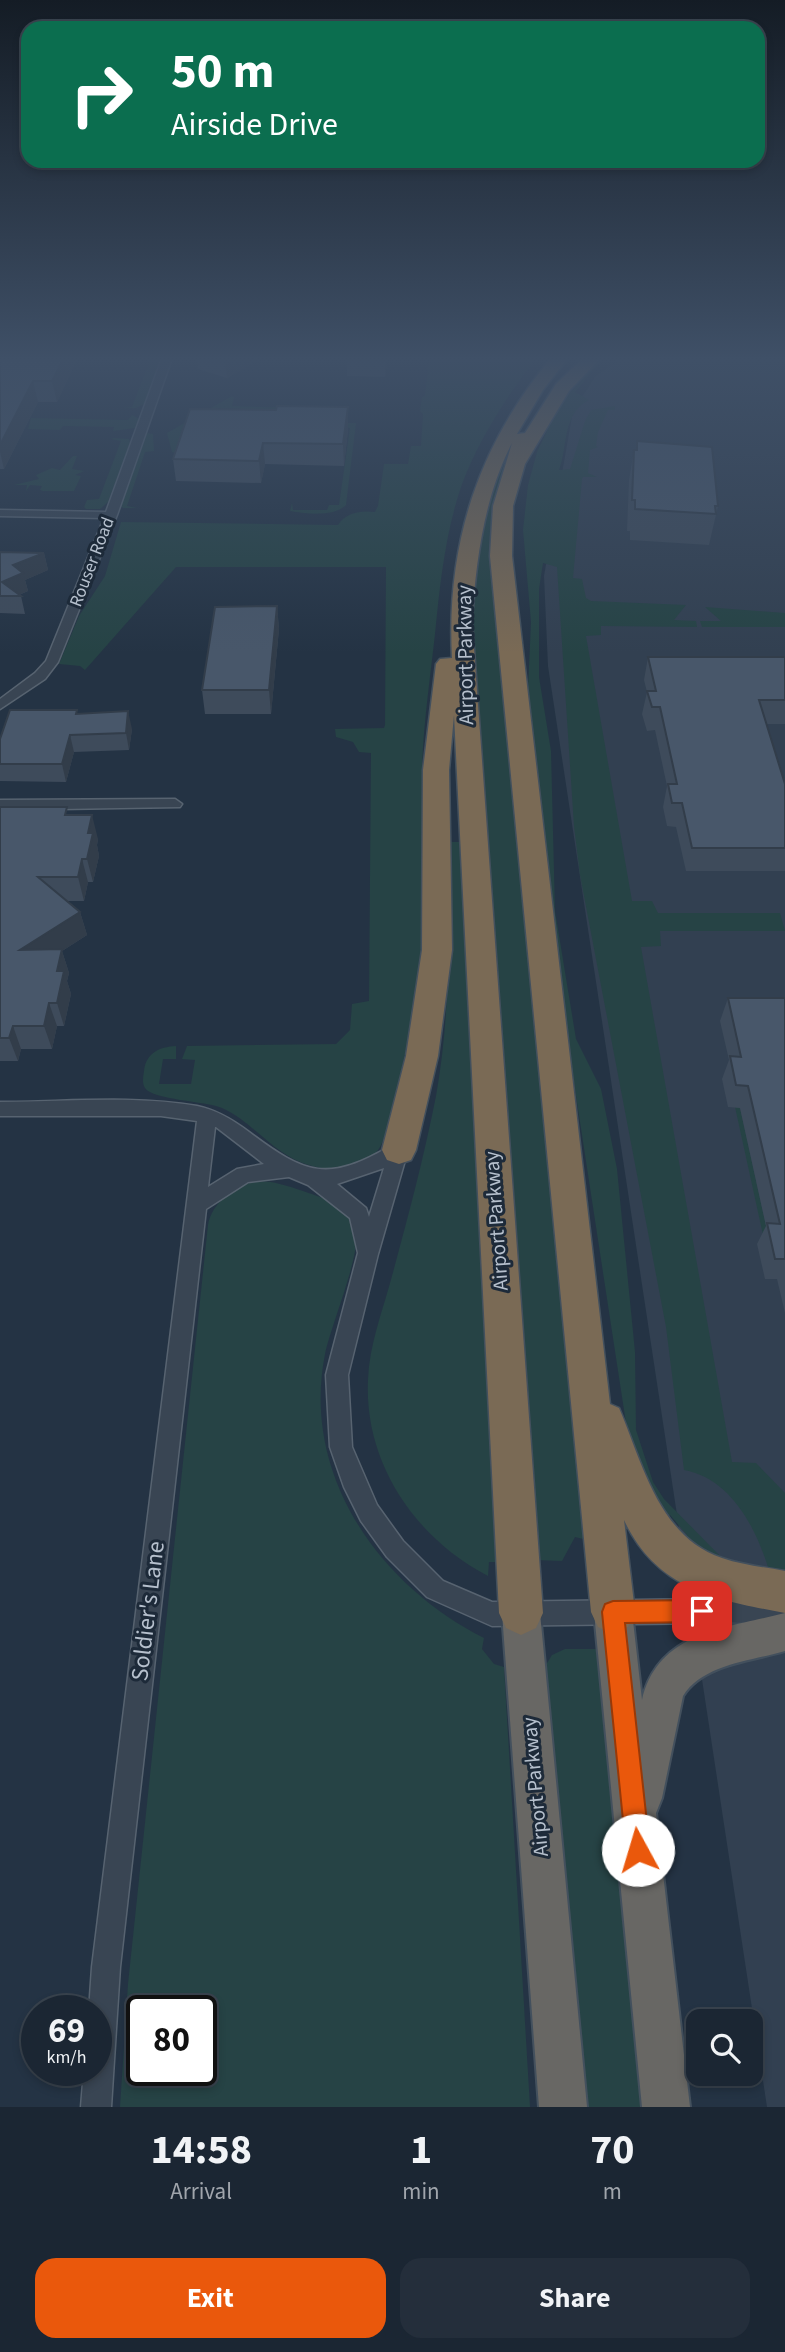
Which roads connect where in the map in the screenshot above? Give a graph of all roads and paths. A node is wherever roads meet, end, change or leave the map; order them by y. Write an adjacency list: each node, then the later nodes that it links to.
1 (131, 456): 7 (street, Rouser Road)
2 (494, 456): 8 (highway, Airport Parkway)
3 (517, 456): 5 (highway, Airport Parkway)
4 (521, 456): 5 (highway)
5 (512, 471): 19 (highway, Airport Parkway)
6 (0, 513): 7 (street)
7 (110, 515): 9 (street, Rouser Road)
8 (466, 563): 14 (highway); 23 (highway, Airport Parkway)
9 (0, 705)
10 (175, 804): 11 (street)
11 (0, 805)
12 (0, 1109): 13 (street)
13 (207, 1116): 15 (street); 17 (street, Soldier's Lane)
14 (399, 1150): 16 (street); 18 (street)
15 (288, 1169): 16 (street); 17 (street)
16 (315, 1179): 18 (street)
17 (197, 1204): 26 (street, Soldier's Lane)
18 (368, 1254): 23 (street)
19 (589, 1378): 20 (highway); 22 (highway, Airport Parkway)
20 (785, 1592)
21 (785, 1611): 22 (street)
22 (613, 1612): 23 (street); 25 (highway, Airport Parkway)
23 (521, 1613): 27 (highway, Airport Parkway)
24 (785, 1632): 25 (highway)
25 (635, 1825): 28 (highway, Airport Parkway)
26 (96, 2107)
27 (563, 2107)
28 (666, 2107)

